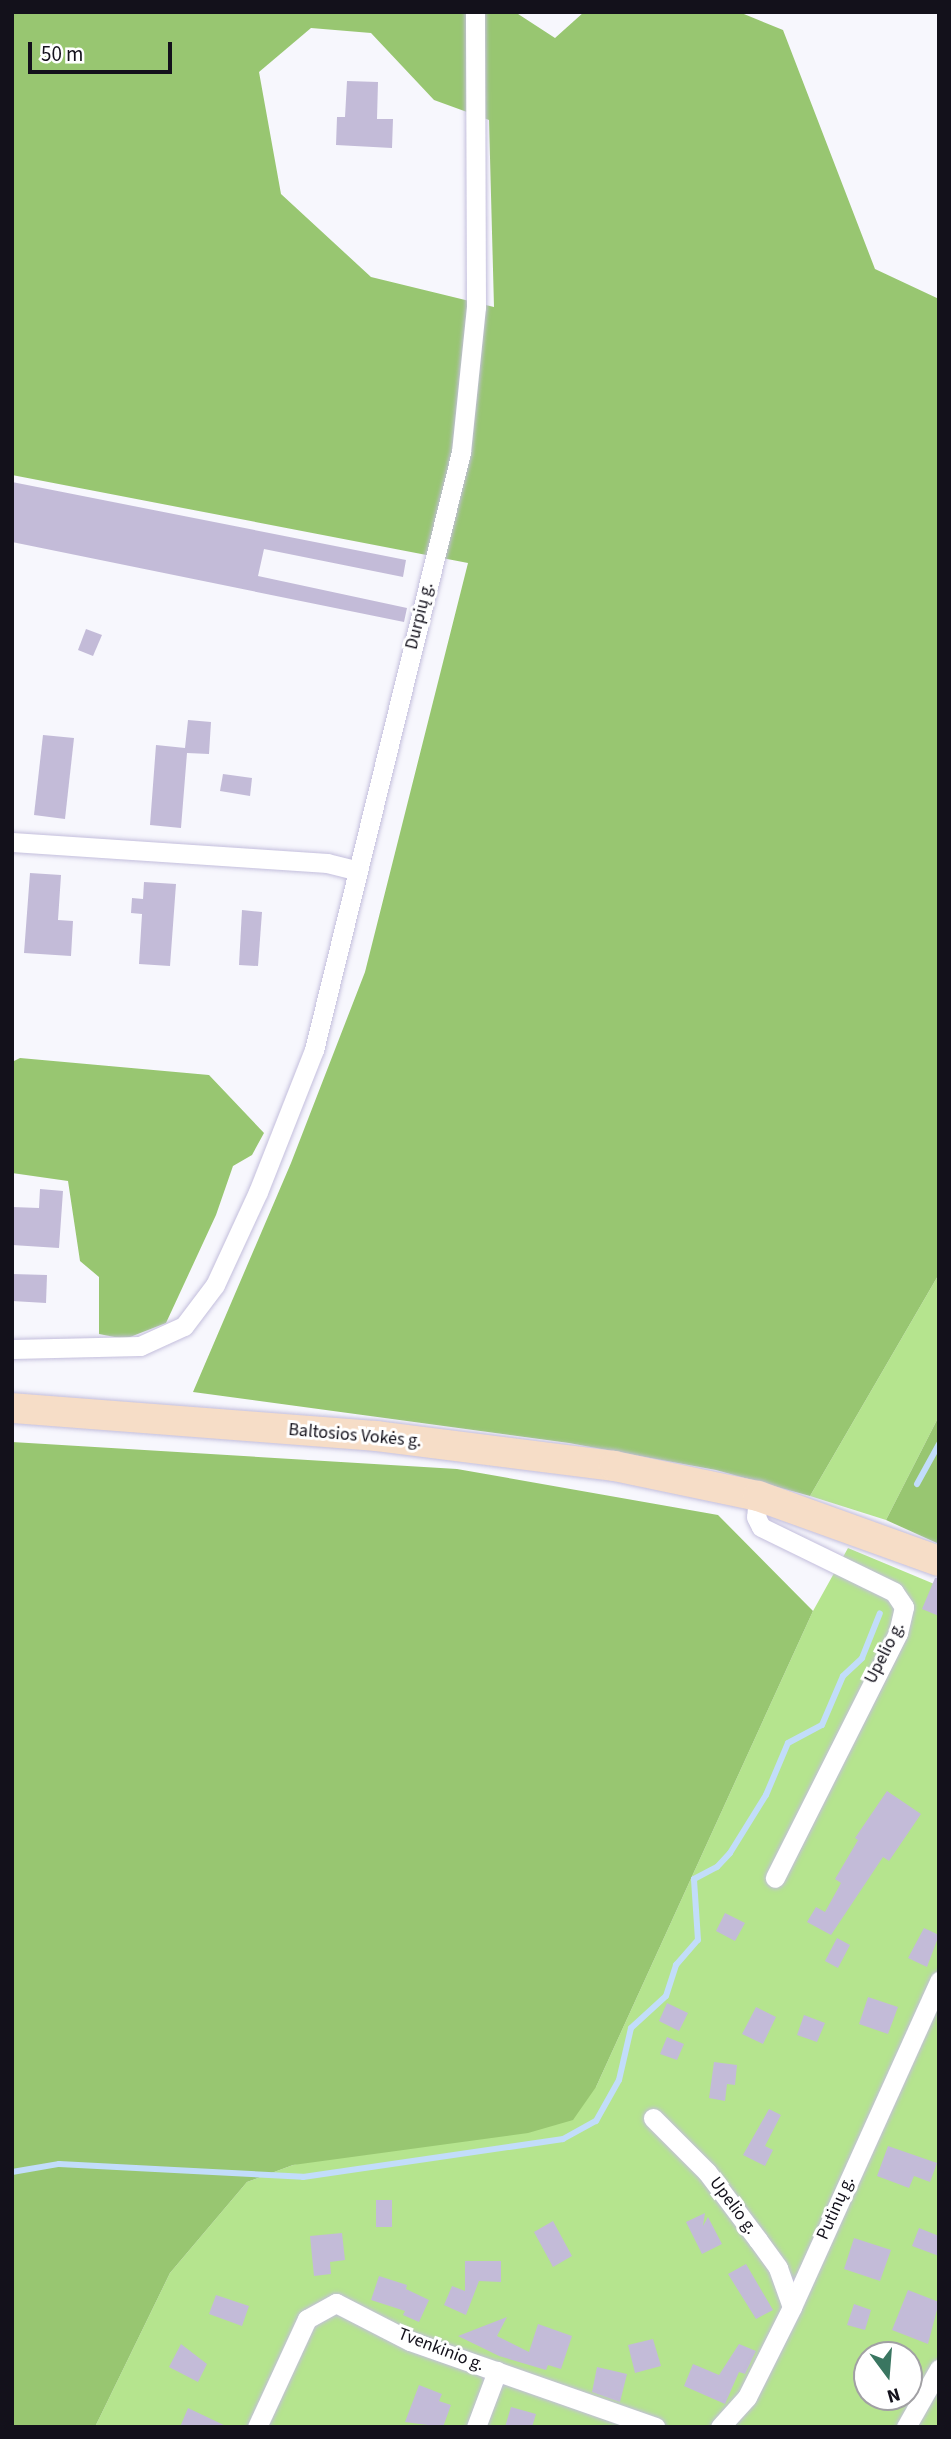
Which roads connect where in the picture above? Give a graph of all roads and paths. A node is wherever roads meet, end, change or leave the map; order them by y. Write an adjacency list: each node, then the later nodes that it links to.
1 (475, 12): 3 (street, Durpių g.)
2 (12, 842): 3 (street)
3 (358, 871): 4 (street, Durpių g.)
4 (12, 1349)
5 (12, 1408): 6 (main road, Baltosios Vokės g.)
6 (758, 1496): 7 (main road, Baltosios Vokės g.); 8 (street, Upelio g.)
7 (939, 1561)
8 (775, 1878)
9 (939, 1981): 11 (street, Putinų g.)
10 (653, 2119): 11 (street, Upelio g.)
11 (792, 2307): 17 (street, Putinų g.)
12 (939, 2370): 18 (street)
13 (497, 2371): 14 (street, Tvenkinio g.); 15 (street); 16 (street, Tvenkinio g.)
14 (257, 2427)
15 (476, 2427)
16 (655, 2427)
17 (720, 2427)
18 (906, 2427)

